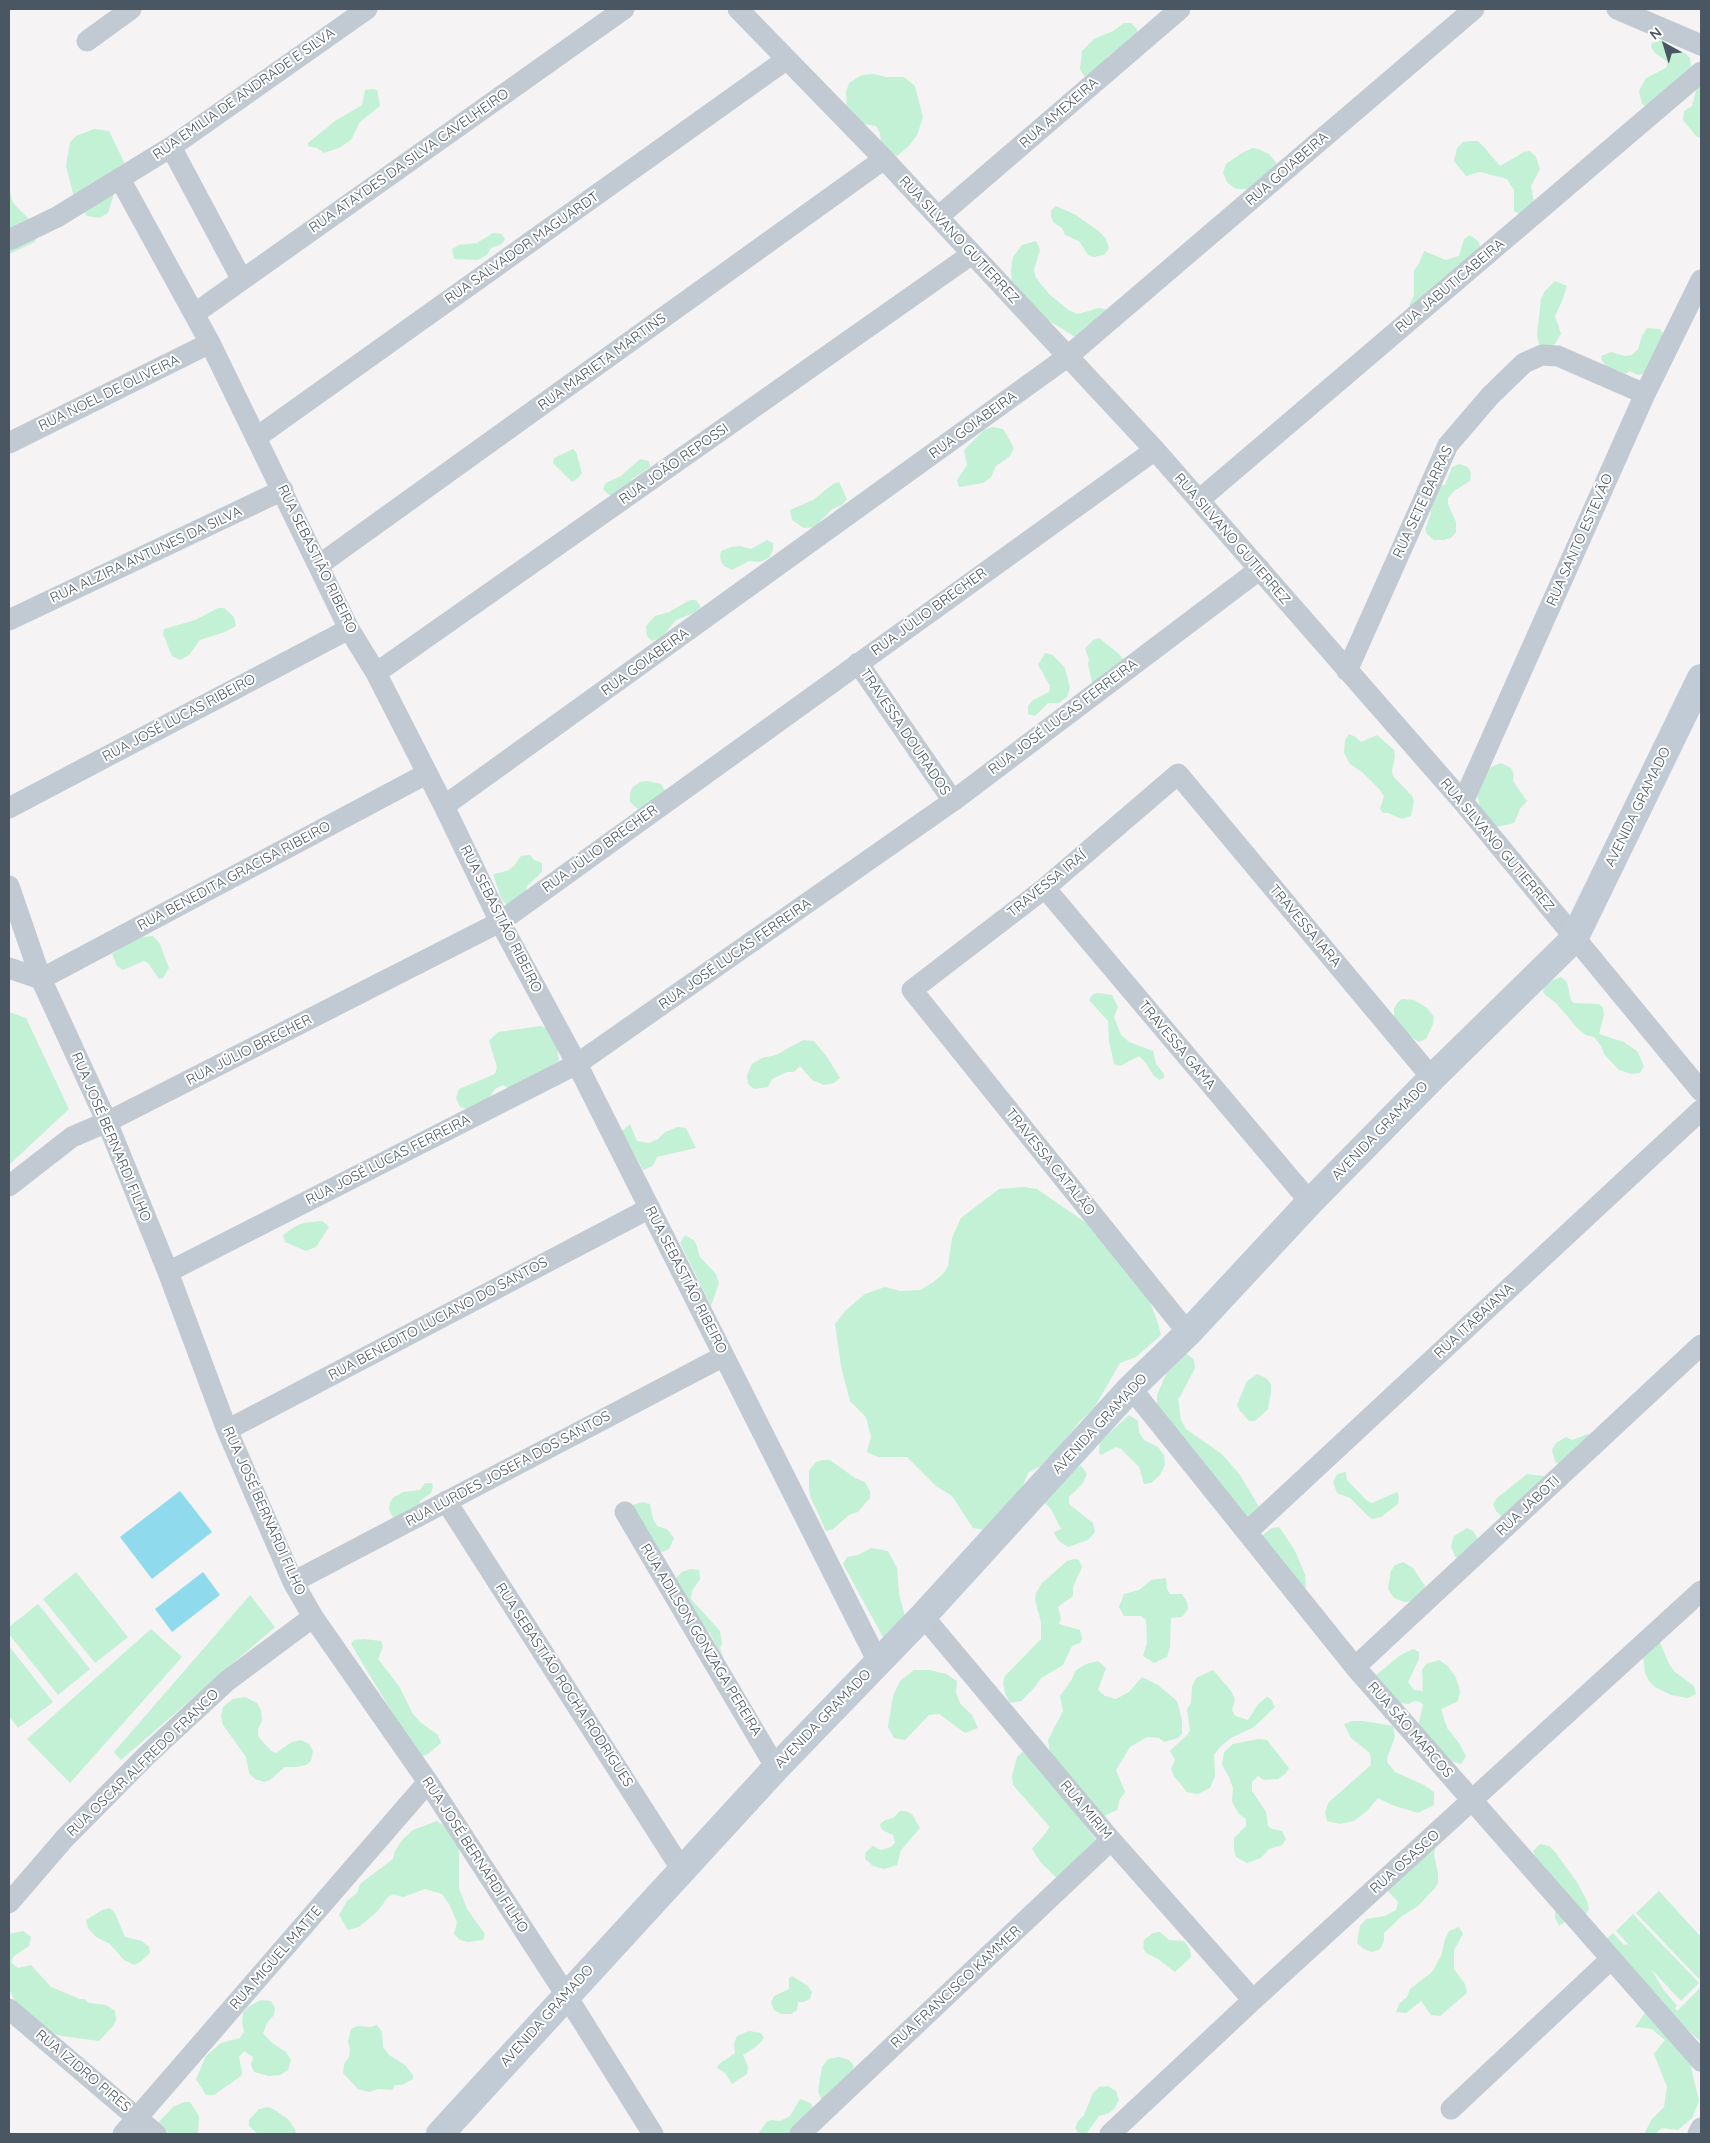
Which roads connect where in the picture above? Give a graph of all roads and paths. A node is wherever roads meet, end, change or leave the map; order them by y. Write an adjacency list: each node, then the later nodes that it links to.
1 (132, 9): 8 (street)
2 (368, 9): 12 (street, RUA EMILIA DE ANDRADE E SILVA)
3 (624, 9): 18 (street, RUA ATAYDES DA SILVA CAVELHEIRO)
4 (738, 9): 10 (street, RUA SILVANO GUTIERREZ)
5 (1180, 9): 15 (street, RUA AMEXEIRA)
6 (1474, 9): 22 (street, RUA GOIABEIRA)
7 (1617, 9): 9 (street)
8 (86, 42)
9 (1701, 45)
10 (787, 59): 13 (street, RUA SILVANO GUTIERREZ); 24 (street, RUA SALVADOR MAGUARDT)
11 (1701, 72): 28 (street, RUA JABUTICABEIRA)
12 (171, 146): 14 (street, RUA EMILIA DE ANDRADE E SILVA); 18 (street)
13 (884, 159): 15 (street, RUA SILVANO GUTIERREZ); 29 (street, RUA MARIETA MARTINS)
14 (120, 179): 16 (street, RUA EMILIA DE ANDRADE E SILVA); 20 (street, RUA SEBASTIÃO RIBEIRO)
15 (938, 217): 17 (street, RUA SILVANO GUTIERREZ)
16 (9, 240)
17 (972, 254): 22 (street, RUA SILVANO GUTIERREZ); 35 (street, RUA JOÃO REPOSSI)
18 (242, 280): 20 (street, RUA ATAYDES DA SILVA CAVELHEIRO)
19 (1701, 280): 23 (street, RUA SANTO ESTEVÃO)
20 (194, 314): 21 (street, RUA SEBASTIÃO RIBEIRO)
21 (210, 343): 24 (street, RUA SEBASTIÃO RIBEIRO); 25 (street, RUA NOEL DE OLIVEIRA)
22 (1067, 357): 26 (street, RUA SILVANO GUTIERREZ); 41 (street, RUA GOIABEIRA)
23 (1645, 394): 34 (street, RUA SETE BARRAS); 40 (street, RUA SANTO ESTEVÃO)
24 (257, 437): 27 (street, RUA SEBASTIÃO RIBEIRO)
25 (9, 443)
26 (1154, 450): 28 (street, RUA SILVANO GUTIERREZ); 33 (street, RUA JÚLIO BRECHER)
27 (283, 490): 29 (street, RUA SEBASTIÃO RIBEIRO); 31 (street, RUA ALZIRA ANTUNES DA SILVA)
28 (1198, 500): 30 (street, RUA SILVANO GUTIERREZ)
29 (319, 565): 32 (street, RUA SEBASTIÃO RIBEIRO)
30 (1260, 569): 34 (street, RUA SILVANO GUTIERREZ); 39 (street, RUA JOSÉ LUCAS FERREIRA)
31 (9, 620)
32 (349, 629): 35 (street, RUA SEBASTIÃO RIBEIRO); 42 (street, RUA JOSÉ LUCAS RIBEIRO)
33 (858, 663): 39 (street, TRAVESSA DOURADOS); 45 (street, RUA JÚLIO BRECHER)
34 (1347, 670): 40 (street, RUA SILVANO GUTIERREZ)
35 (376, 673): 37 (street, RUA SEBASTIÃO RIBEIRO)
36 (1701, 678): 46 (street, AVENIDA GRAMADO)
37 (426, 774): 41 (street, RUA SEBASTIÃO RIBEIRO); 48 (street, RUA BENEDITA GRACISA RIBEIRO)
38 (1178, 774): 44 (street, TRAVESSA IRAÍ); 51 (street, TRAVESSA IARA)
39 (953, 801): 50 (street, RUA JOSÉ LUCAS FERREIRA)
40 (1463, 802): 46 (street, RUA SILVANO GUTIERREZ)
41 (444, 806): 45 (street, RUA SEBASTIÃO RIBEIRO)
42 (9, 808)
43 (9, 886): 48 (street, RUA JOSÉ BERNARDI FILHO)
44 (1045, 888): 49 (street, TRAVESSA IRAÍ); 56 (street, TRAVESSA GAMA)
45 (500, 922): 50 (street, RUA SEBASTIÃO RIBEIRO); 54 (street, RUA JÚLIO BRECHER)
46 (1574, 939): 51 (street, AVENIDA GRAMADO); 52 (street, RUA SILVANO GUTIERREZ)
47 (9, 968): 48 (street)
48 (41, 979): 54 (street, RUA JOSÉ BERNARDI FILHO)
49 (912, 990): 59 (street, TRAVESSA CATALÃO)
50 (577, 1064): 57 (street, RUA SEBASTIÃO RIBEIRO); 58 (street, RUA JOSÉ LUCAS FERREIRA)
51 (1432, 1078): 56 (street, AVENIDA GRAMADO)
52 (1701, 1091)
53 (1701, 1110): 66 (street, RUA ITABAIANA)
54 (107, 1122): 55 (street, RUA JÚLIO BRECHER); 58 (street, RUA JOSÉ BERNARDI FILHO)
55 (9, 1186)
56 (1310, 1202): 59 (street, AVENIDA GRAMADO)
57 (650, 1208): 61 (street, RUA SEBASTIÃO RIBEIRO); 63 (street, RUA BENEDITO LUCIANO DO SANTOS)
58 (168, 1272): 63 (street, RUA JOSÉ BERNARDI FILHO)
59 (1188, 1334): 62 (street, AVENIDA GRAMADO)
60 (1701, 1345): 72 (street, RUA JABOTI)
61 (724, 1356): 64 (street, RUA LURDES JOSEFA DOS SANTOS); 71 (street, RUA SEBASTIÃO RIBEIRO)
62 (1132, 1388): 66 (street, RUA SÃO MARCOS); 69 (street, AVENIDA GRAMADO)
63 (227, 1430): 67 (street, RUA JOSÉ BERNARDI FILHO)
64 (446, 1501): 67 (street, RUA LURDES JOSEFA DOS SANTOS); 77 (street, RUA SEBASTIÃO ROCHA RODRIGUES)
65 (625, 1512): 73 (street, RUA ADILSON GONZAGA PEREIRA)
66 (1247, 1532): 72 (street, RUA SÃO MARCOS)
67 (293, 1582): 70 (street, RUA JOSÉ BERNARDI FILHO)
68 (1701, 1591): 75 (street, RUA OSASCO)
69 (923, 1616): 71 (street, AVENIDA GRAMADO); 76 (street, RUA MIRIM)
70 (313, 1617): 74 (street, RUA JOSÉ BERNARDI FILHO); 78 (street, RUA OSCAR ALFREDO FRANCO)
71 (878, 1662): 73 (street, AVENIDA GRAMADO)
72 (1355, 1667): 75 (street, RUA SÃO MARCOS)
73 (776, 1768): 77 (street, AVENIDA GRAMADO)
74 (428, 1782): 80 (street, RUA JOSÉ BERNARDI FILHO); 85 (street, RUA MIGUEL MATTE)
75 (1472, 1801): 79 (street, RUA SÃO MARCOS); 81 (street, RUA OSASCO)
76 (1111, 1840): 81 (street, RUA MIRIM); 91 (street, RUA FRANCISCO KAMMER)
77 (682, 1870): 80 (street, AVENIDA GRAMADO)
78 (9, 1903)
79 (1611, 1959): 83 (street, RUA SÃO MARCOS); 84 (street)
80 (566, 1995): 89 (street, AVENIDA GRAMADO); 90 (street, RUA JOSÉ BERNARDI FILHO)
81 (1253, 2000): 92 (street, RUA OSASCO)
82 (9, 2009): 85 (street, RUA IZIDRO PIRES)
83 (1701, 2061)
84 (1451, 2109)
85 (138, 2118): 87 (street, RUA MIGUEL MATTE); 88 (street, RUA IZIDRO PIRES)
86 (1701, 2128): 93 (street)
87 (123, 2134)
88 (156, 2134)
89 (440, 2134)
90 (653, 2134)
91 (800, 2134)
92 (1110, 2134)
93 (1698, 2134)

